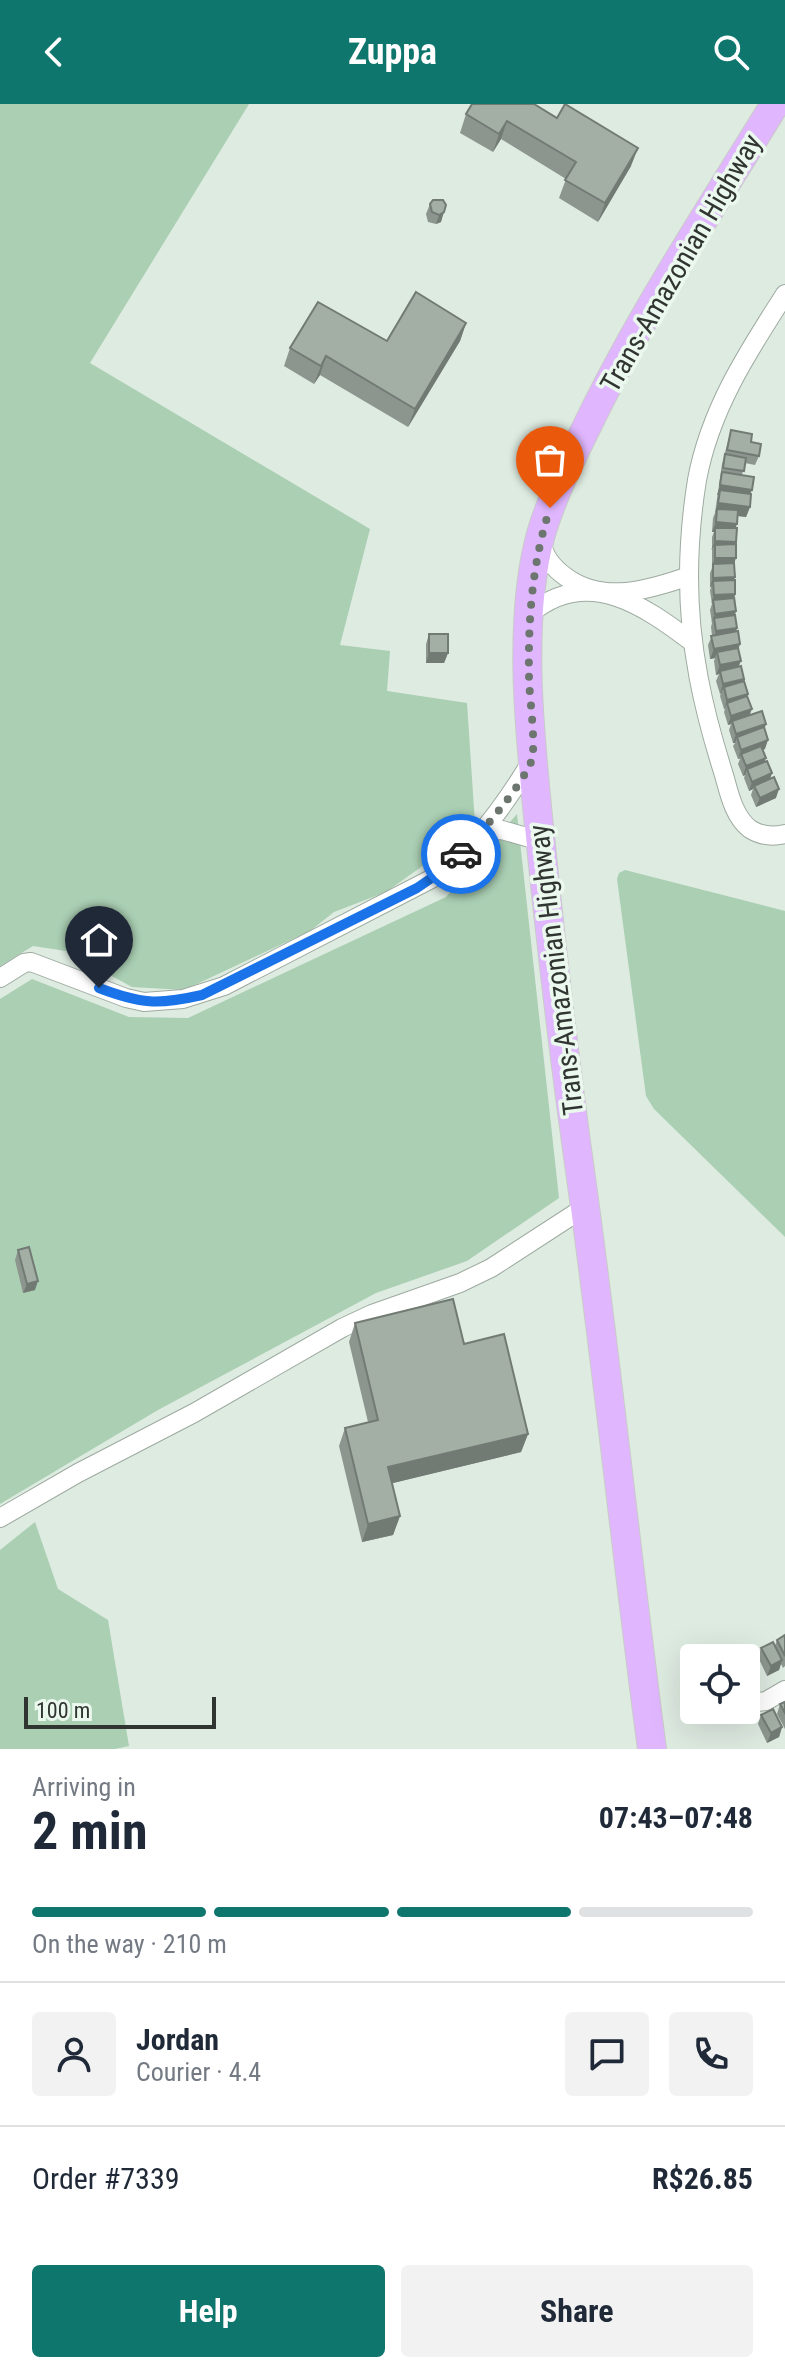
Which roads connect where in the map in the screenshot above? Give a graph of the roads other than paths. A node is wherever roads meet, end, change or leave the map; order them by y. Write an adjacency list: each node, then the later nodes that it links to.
1 (775, 104): 3 (highway, Trans-Amazonian Highway)
2 (785, 294): 4 (street)
3 (540, 538): 5 (street); 6 (highway, Trans-Amazonian Highway)
4 (689, 576): 5 (street); 7 (street)
5 (605, 593): 6 (street); 7 (street)
6 (530, 614): 8 (highway, Trans-Amazonian Highway)
7 (692, 642): 10 (street)
8 (532, 760): 9 (street); 11 (highway, Trans-Amazonian Highway)
9 (482, 831): 11 (street); 12 (street)
10 (785, 834)
11 (540, 841): 13 (highway, Trans-Amazonian Highway)
12 (0, 978)
13 (585, 1207): 14 (street); 17 (highway, Trans-Amazonian Highway)
14 (0, 1518)
15 (785, 1690): 16 (street)
16 (760, 1702)
17 (652, 1749)

